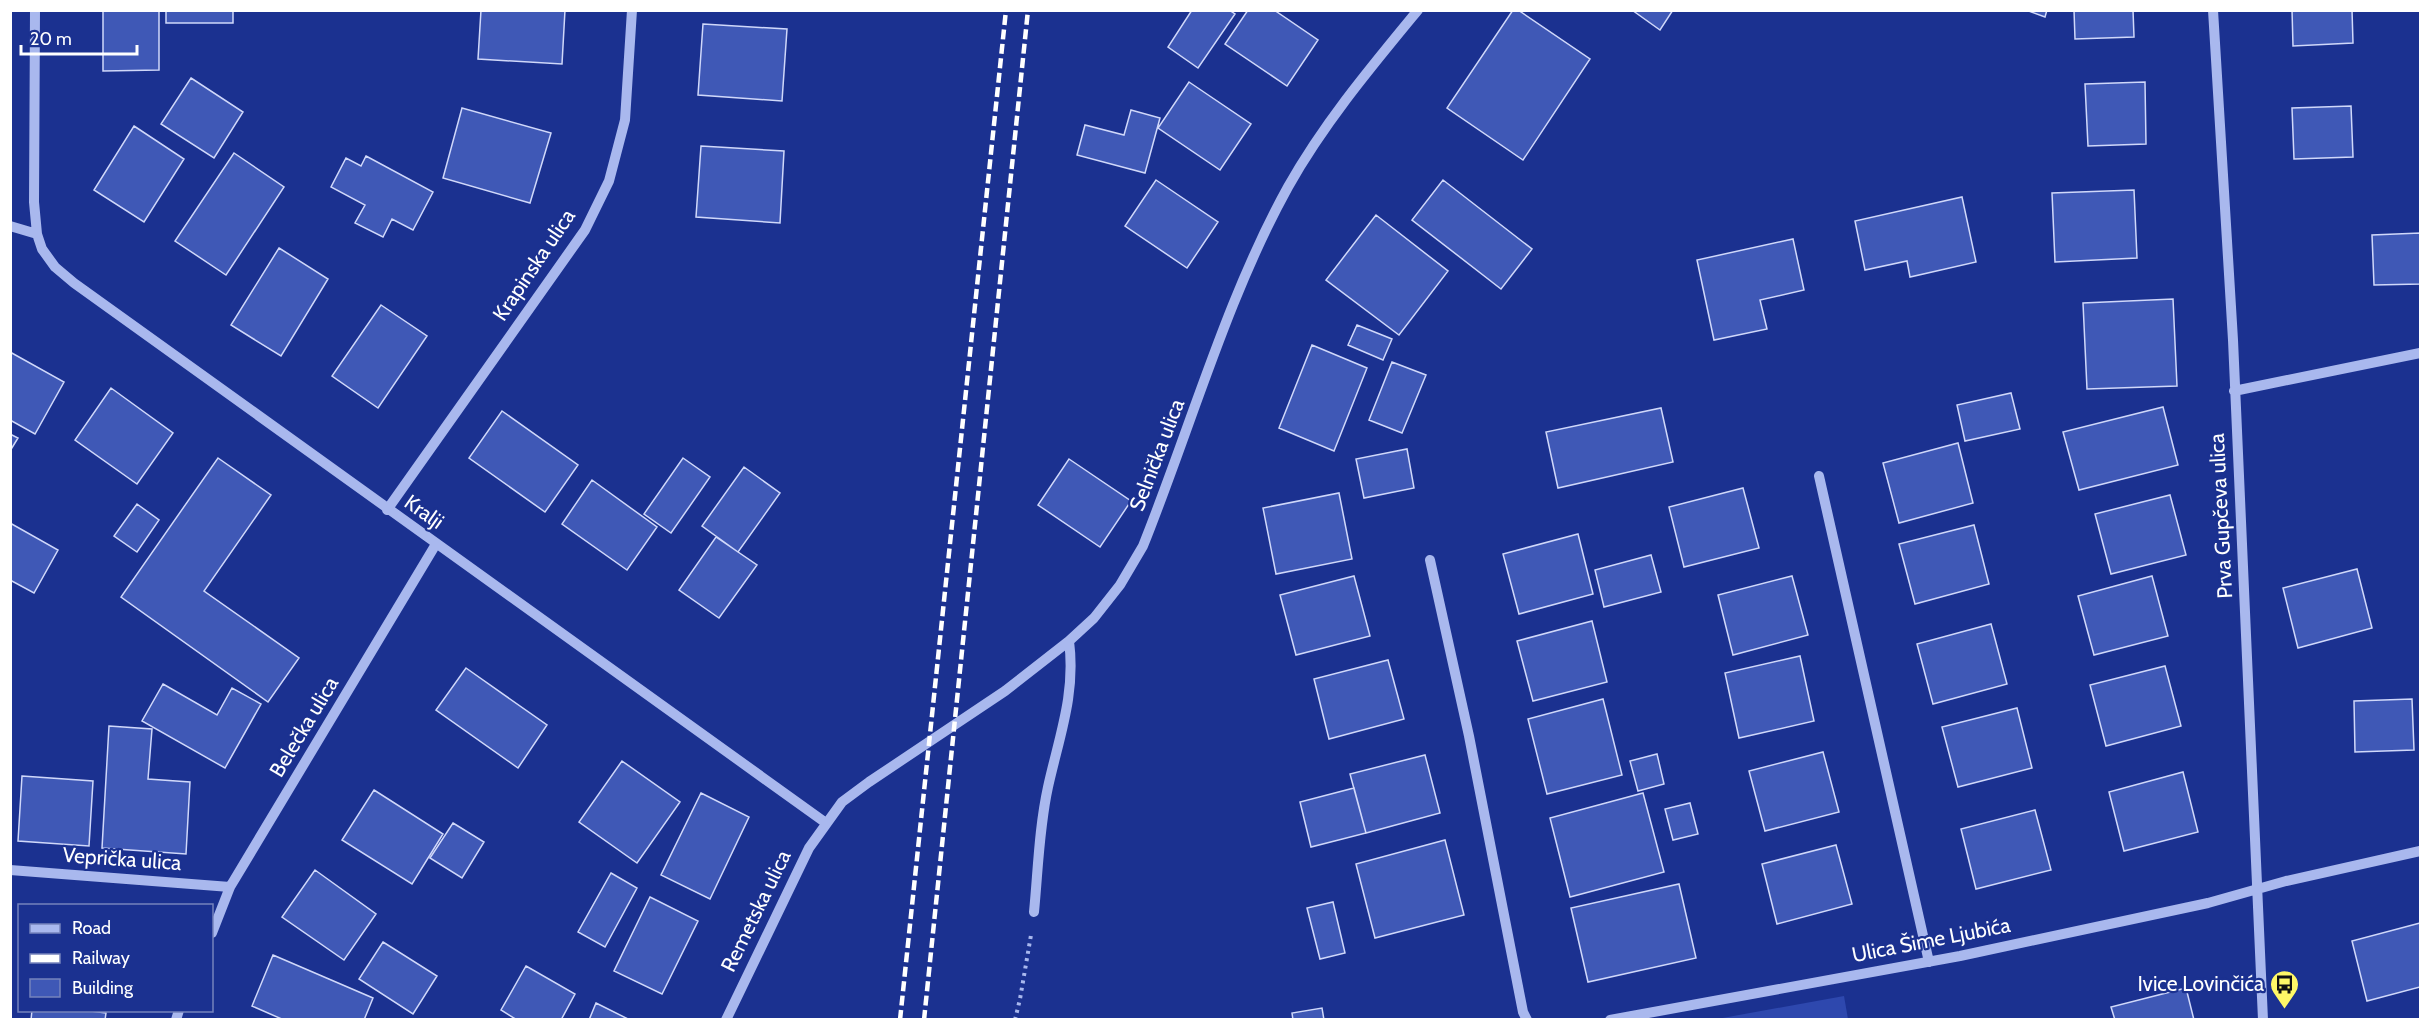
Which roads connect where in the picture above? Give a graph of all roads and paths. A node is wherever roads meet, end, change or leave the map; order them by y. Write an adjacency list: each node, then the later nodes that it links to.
1 (35, 10): 6 (street)
2 (632, 10): 10 (street, Krapinska ulica)
3 (1418, 10): 13 (street, Selnička ulica)
4 (2213, 10): 8 (street, Prva Gupčeva ulica)
5 (10, 226): 6 (street)
6 (37, 234): 10 (street, Kralji)
7 (2421, 353): 8 (street)
8 (2234, 391): 18 (street, Prva Gupčeva ulica)
9 (1819, 476): 21 (street)
10 (387, 510): 11 (street, Kralji)
11 (436, 544): 14 (street, Kralji); 17 (street, Belečka ulica)
12 (1430, 560): 24 (street)
13 (1069, 641): 14 (street, Selnička ulica); 19 (street)
14 (826, 823): 22 (street, Remetska ulica)
15 (2421, 850): 18 (street, Ulica Šime Ljubića)
16 (10, 870): 17 (street, Veprička ulica)
17 (230, 887): 20 (street, Belečka ulica)
18 (2256, 889): 21 (street, Ulica Šime Ljubića); 26 (street, Prva Gupčeva ulica)
19 (1034, 912): 23 (path)
20 (213, 930)
21 (1929, 962): 25 (street, Ulica Šime Ljubića)
22 (726, 1020)
23 (1015, 1020)
24 (1527, 1020)
25 (1610, 1020)
26 (2263, 1020)

